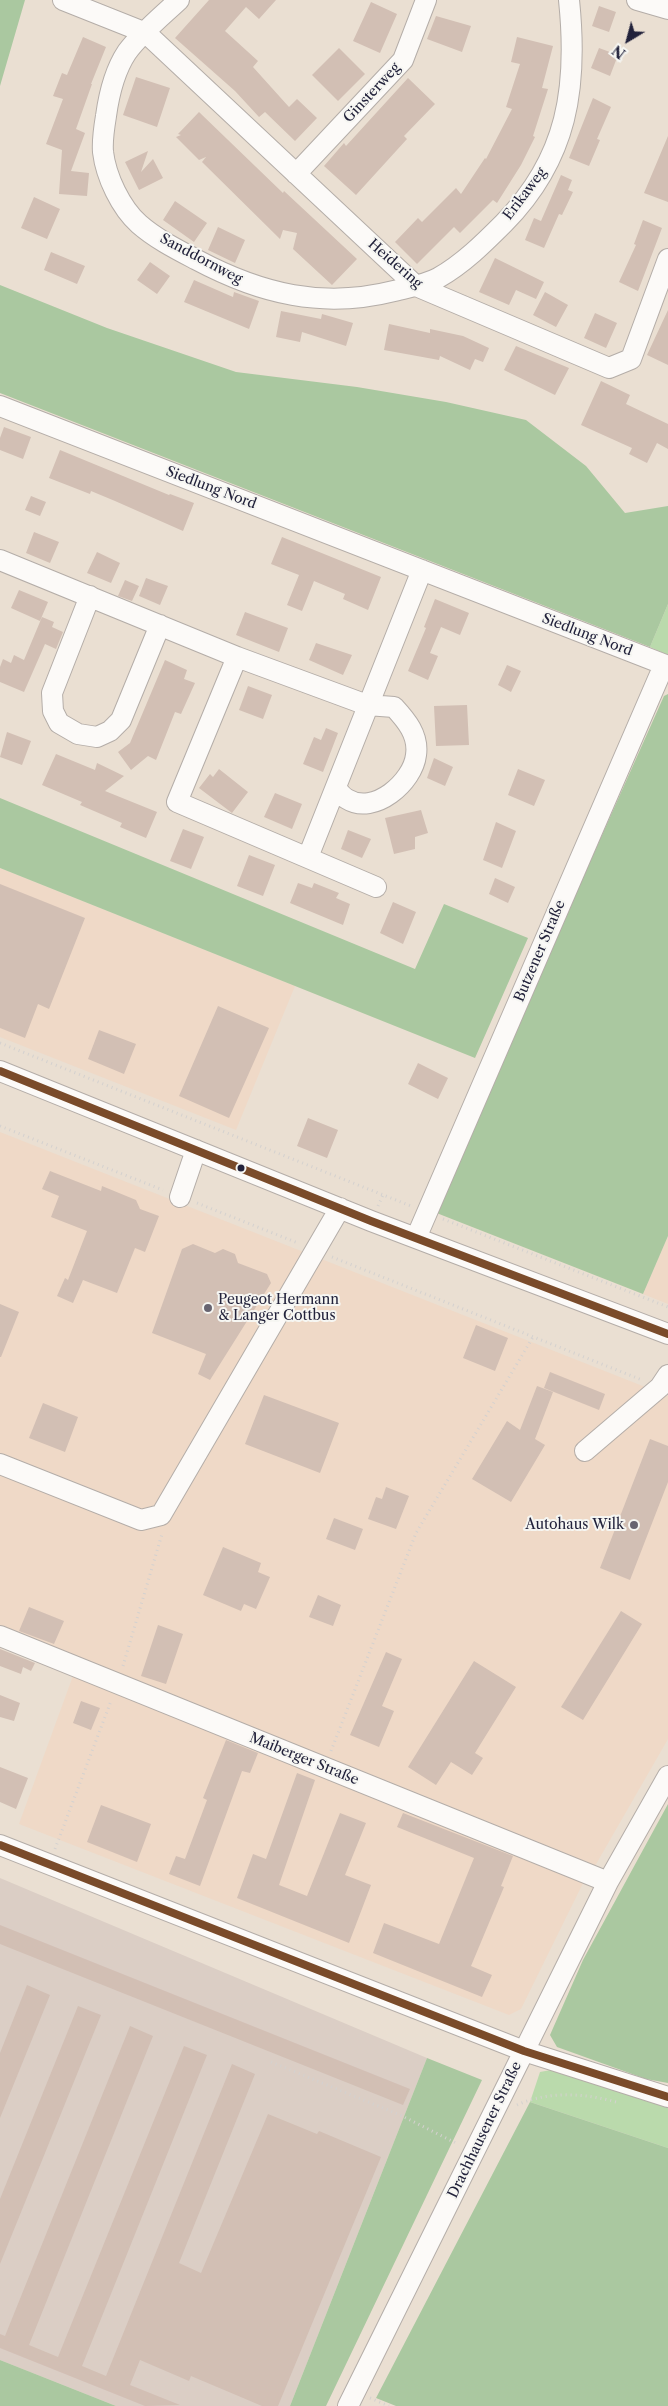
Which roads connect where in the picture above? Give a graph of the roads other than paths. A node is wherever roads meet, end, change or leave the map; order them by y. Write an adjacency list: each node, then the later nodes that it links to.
1 (63, 0): 7 (street, Heidering)
2 (179, 0): 7 (street)
3 (426, 0): 8 (street, Ginsterweg)
4 (569, 0): 10 (street, Erikaweg)
5 (638, 0): 6 (street)
6 (668, 9)
7 (146, 33): 8 (street, Heidering); 10 (street, Sanddornweg)
8 (296, 174): 10 (street, Heidering)
9 (668, 259): 10 (street, Heidering)
10 (416, 286)
11 (0, 406): 13 (street, Siedlung Nord)
12 (0, 560): 14 (street)
13 (422, 570): 17 (street, Siedlung Nord); 18 (street)
14 (90, 596): 15 (street); 15 (street)
15 (160, 625): 16 (street)
16 (237, 656): 18 (street); 20 (street)
17 (666, 665): 26 (street, Butzener Straße)
18 (367, 705): 19 (street); 19 (street)
19 (336, 788): 20 (street)
20 (308, 857): 21 (street)
21 (376, 886)
22 (0, 1071): 23 (street)
23 (196, 1150): 24 (street); 25 (street)
24 (180, 1196)
25 (340, 1208): 26 (street); 30 (street)
26 (416, 1238): 27 (street)
27 (668, 1334)
28 (668, 1375): 29 (street)
29 (585, 1452)
30 (0, 1464)
31 (0, 1636): 34 (street, Maiberger Straße)
32 (668, 1776): 34 (street, Drachhausener Straße)
33 (0, 1845): 35 (street)
34 (608, 1882): 35 (street, Drachhausener Straße)
35 (524, 2050): 36 (street); 37 (street, Drachhausener Straße)
36 (668, 2097)
37 (348, 2406)

